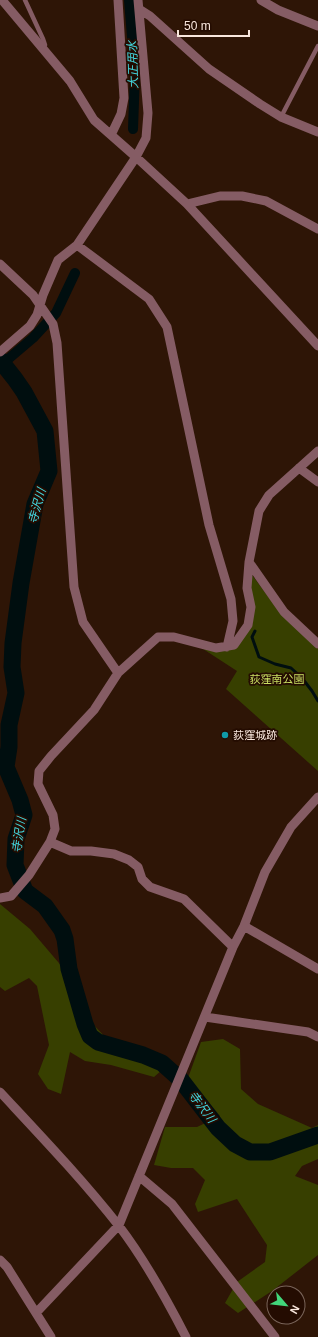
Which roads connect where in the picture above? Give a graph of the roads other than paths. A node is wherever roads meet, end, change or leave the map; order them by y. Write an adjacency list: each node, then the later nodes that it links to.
1 (2, 0): 8 (street)
2 (25, 0): 8 (lane)
3 (118, 0): 11 (street)
4 (261, 0): 6 (street)
5 (138, 4): 9 (street); 12 (street)
6 (318, 26)
7 (318, 46): 9 (lane)
8 (43, 50): 11 (street)
9 (281, 117): 10 (street)
10 (318, 132)
11 (111, 135): 12 (street)
12 (136, 156): 13 (street); 15 (street)
13 (187, 204): 14 (street); 18 (street)
14 (318, 229)
15 (77, 245): 17 (street); 25 (street)
16 (0, 264): 17 (street)
17 (42, 309): 19 (street); 26 (street)
18 (318, 346)
19 (1, 350)
20 (318, 451): 21 (street)
21 (299, 468): 22 (street); 23 (street)
22 (318, 482)
23 (250, 562): 24 (street); 25 (street)
24 (318, 644)
25 (227, 647): 26 (street)
26 (118, 673): 28 (street)
27 (318, 797): 30 (street)
28 (50, 842): 29 (street); 31 (street)
29 (0, 898)
30 (244, 926): 31 (street); 32 (street)
31 (233, 947): 33 (street)
32 (318, 968)
33 (204, 1017): 34 (street); 36 (street)
34 (318, 1037)
35 (0, 1092): 37 (street)
36 (139, 1176): 37 (street); 42 (street)
37 (119, 1226): 39 (street); 41 (street)
38 (0, 1260): 39 (street)
39 (36, 1313): 40 (street)
40 (51, 1337)
41 (186, 1337)
42 (275, 1337)

